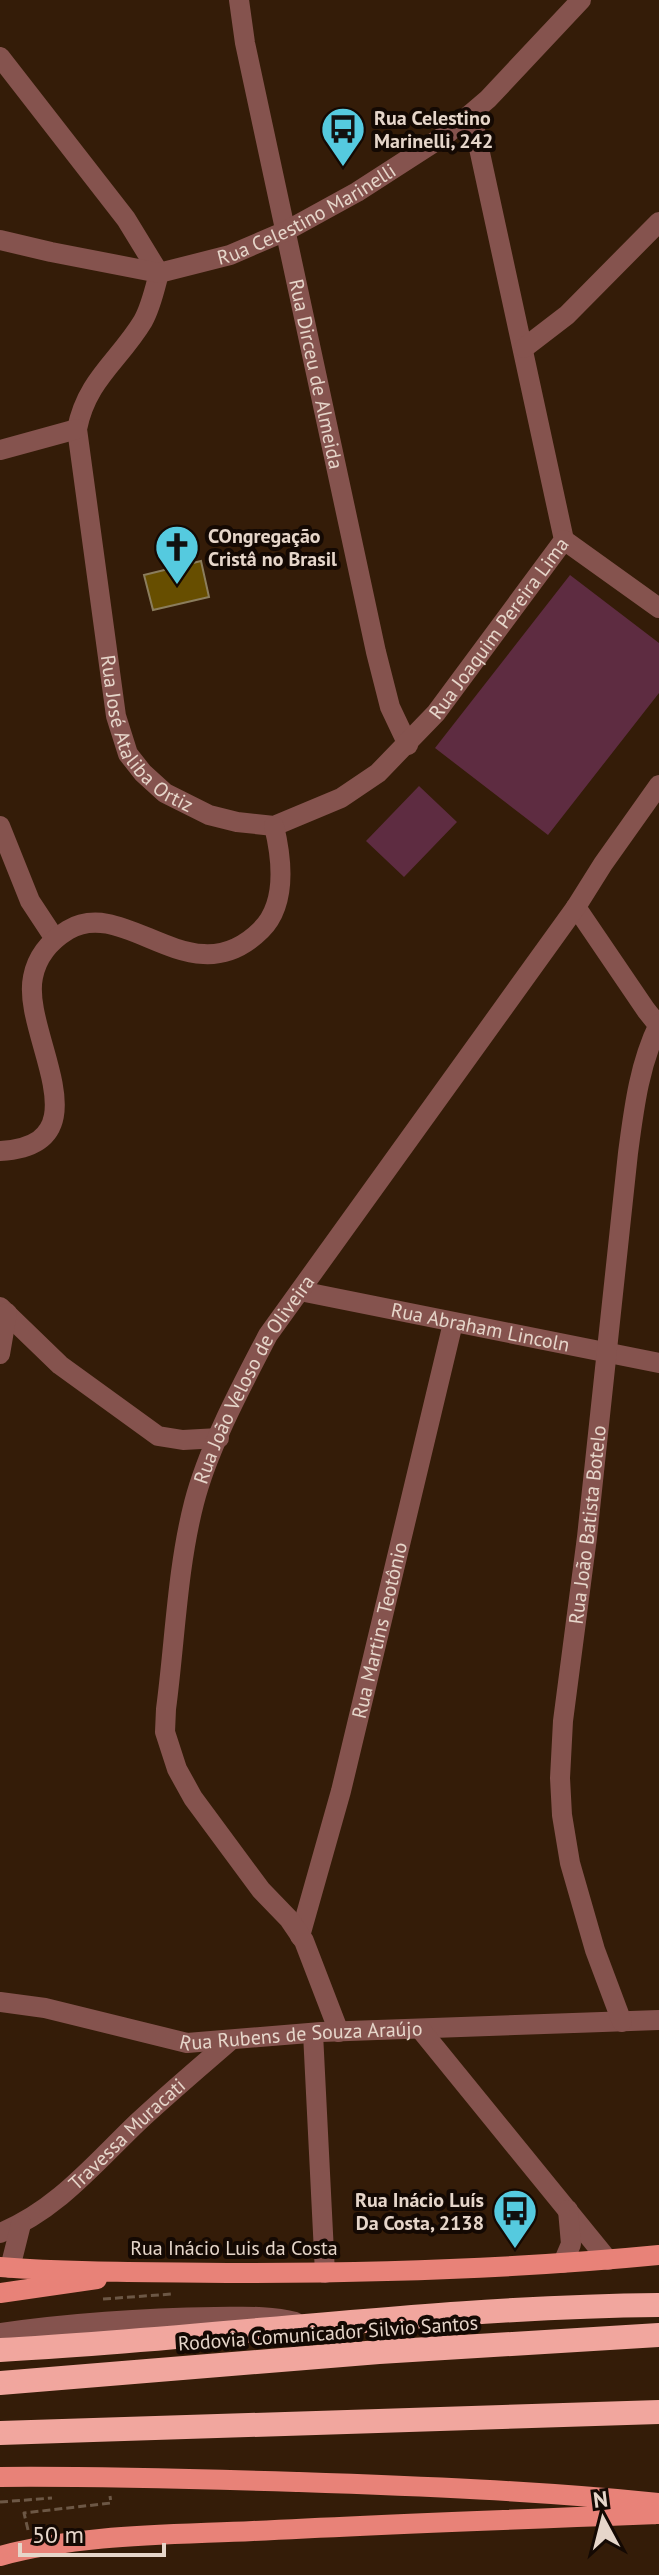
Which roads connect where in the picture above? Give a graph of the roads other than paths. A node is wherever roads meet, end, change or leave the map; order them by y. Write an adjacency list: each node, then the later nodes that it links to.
1 (239, 0): 6 (street, Rua Dirceu de Almeida)
2 (581, 0): 4 (street, Rua Celestino Marinelli)
3 (0, 57): 8 (street)
4 (472, 116): 6 (street, Rua Celestino Marinelli); 9 (street, Rua Joaquim Pereira Lima)
5 (659, 222): 9 (street)
6 (286, 231): 8 (street, Rua Celestino Marinelli); 14 (street, Rua Dirceu de Almeida)
7 (0, 240): 8 (street)
8 (159, 273): 10 (street, Rua José Ataliba Ortiz)
9 (524, 348): 12 (street, Rua Joaquim Pereira Lima)
10 (77, 429): 11 (street); 17 (street, Rua José Ataliba Ortiz)
11 (0, 450)
12 (564, 540): 13 (street); 14 (street, Rua Joaquim Pereira Lima)
13 (659, 608)
14 (408, 745): 17 (street, Rua Joaquim Pereira Lima)
15 (659, 785): 18 (street, Rua João Veloso de Oliveira)
16 (0, 826): 19 (street)
17 (274, 826): 19 (street)
18 (576, 907): 20 (street); 22 (street, Rua João Veloso de Oliveira)
19 (55, 939): 21 (street)
20 (659, 1024): 25 (street, Rua João Batista Botelo)
21 (0, 1151)
22 (300, 1291): 24 (street, Rua Abraham Lincoln); 28 (street, Rua João Veloso de Oliveira)
23 (3, 1310): 26 (street); 28 (street)
24 (453, 1323): 25 (street, Rua Abraham Lincoln); 29 (street, Rua Martins Teotônio)
25 (607, 1353): 27 (street, Rua Abraham Lincoln); 32 (street, Rua João Batista Botelo)
26 (0, 1354)
27 (659, 1363)
28 (219, 1438): 29 (street, Rua João Veloso de Oliveira)
29 (300, 1936): 34 (street, Rua João Veloso de Oliveira)
30 (0, 2002): 36 (street, Rua Rubens de Souza Araújo)
31 (659, 2020): 32 (street)
32 (622, 2022): 33 (street)
33 (420, 2029): 34 (street, Rua Rubens de Souza Araújo); 37 (street, Rua Rubens de Souza Araújo)
34 (339, 2032): 35 (street, Rua Rubens de Souza Araújo)
35 (313, 2033): 36 (street, Rua Rubens de Souza Araújo); 45 (street)
36 (231, 2040): 38 (street, Travessa Muracati)
37 (568, 2210): 41 (street, Rua Rubens de Souza Araújo); 42 (street)
38 (21, 2224): 39 (street, Travessa Muracati); 43 (street)
39 (0, 2233)
40 (659, 2255): 41 (main road, Rua Inácio Luis da Costa)
41 (608, 2260): 42 (main road, Rua Inácio Luis da Costa)
42 (563, 2263): 45 (main road, Rua Inácio Luis da Costa)
43 (5, 2268): 44 (main road, Rua Inácio Luis da Costa)
44 (124, 2272): 45 (main road, Rua Inácio Luis da Costa); 46 (main road)
45 (325, 2273)
46 (0, 2293)
47 (659, 2305): 48 (highway)
48 (306, 2326): 49 (street); 51 (highway)
49 (0, 2333)
50 (659, 2335): 52 (highway, Rodovia Comunicador Silvio Santos)
51 (0, 2350)
52 (0, 2383)
53 (659, 2412): 54 (highway)
54 (0, 2433)
55 (0, 2477): 56 (main road)
56 (659, 2503)
57 (659, 2514): 58 (main road)
58 (0, 2556)

